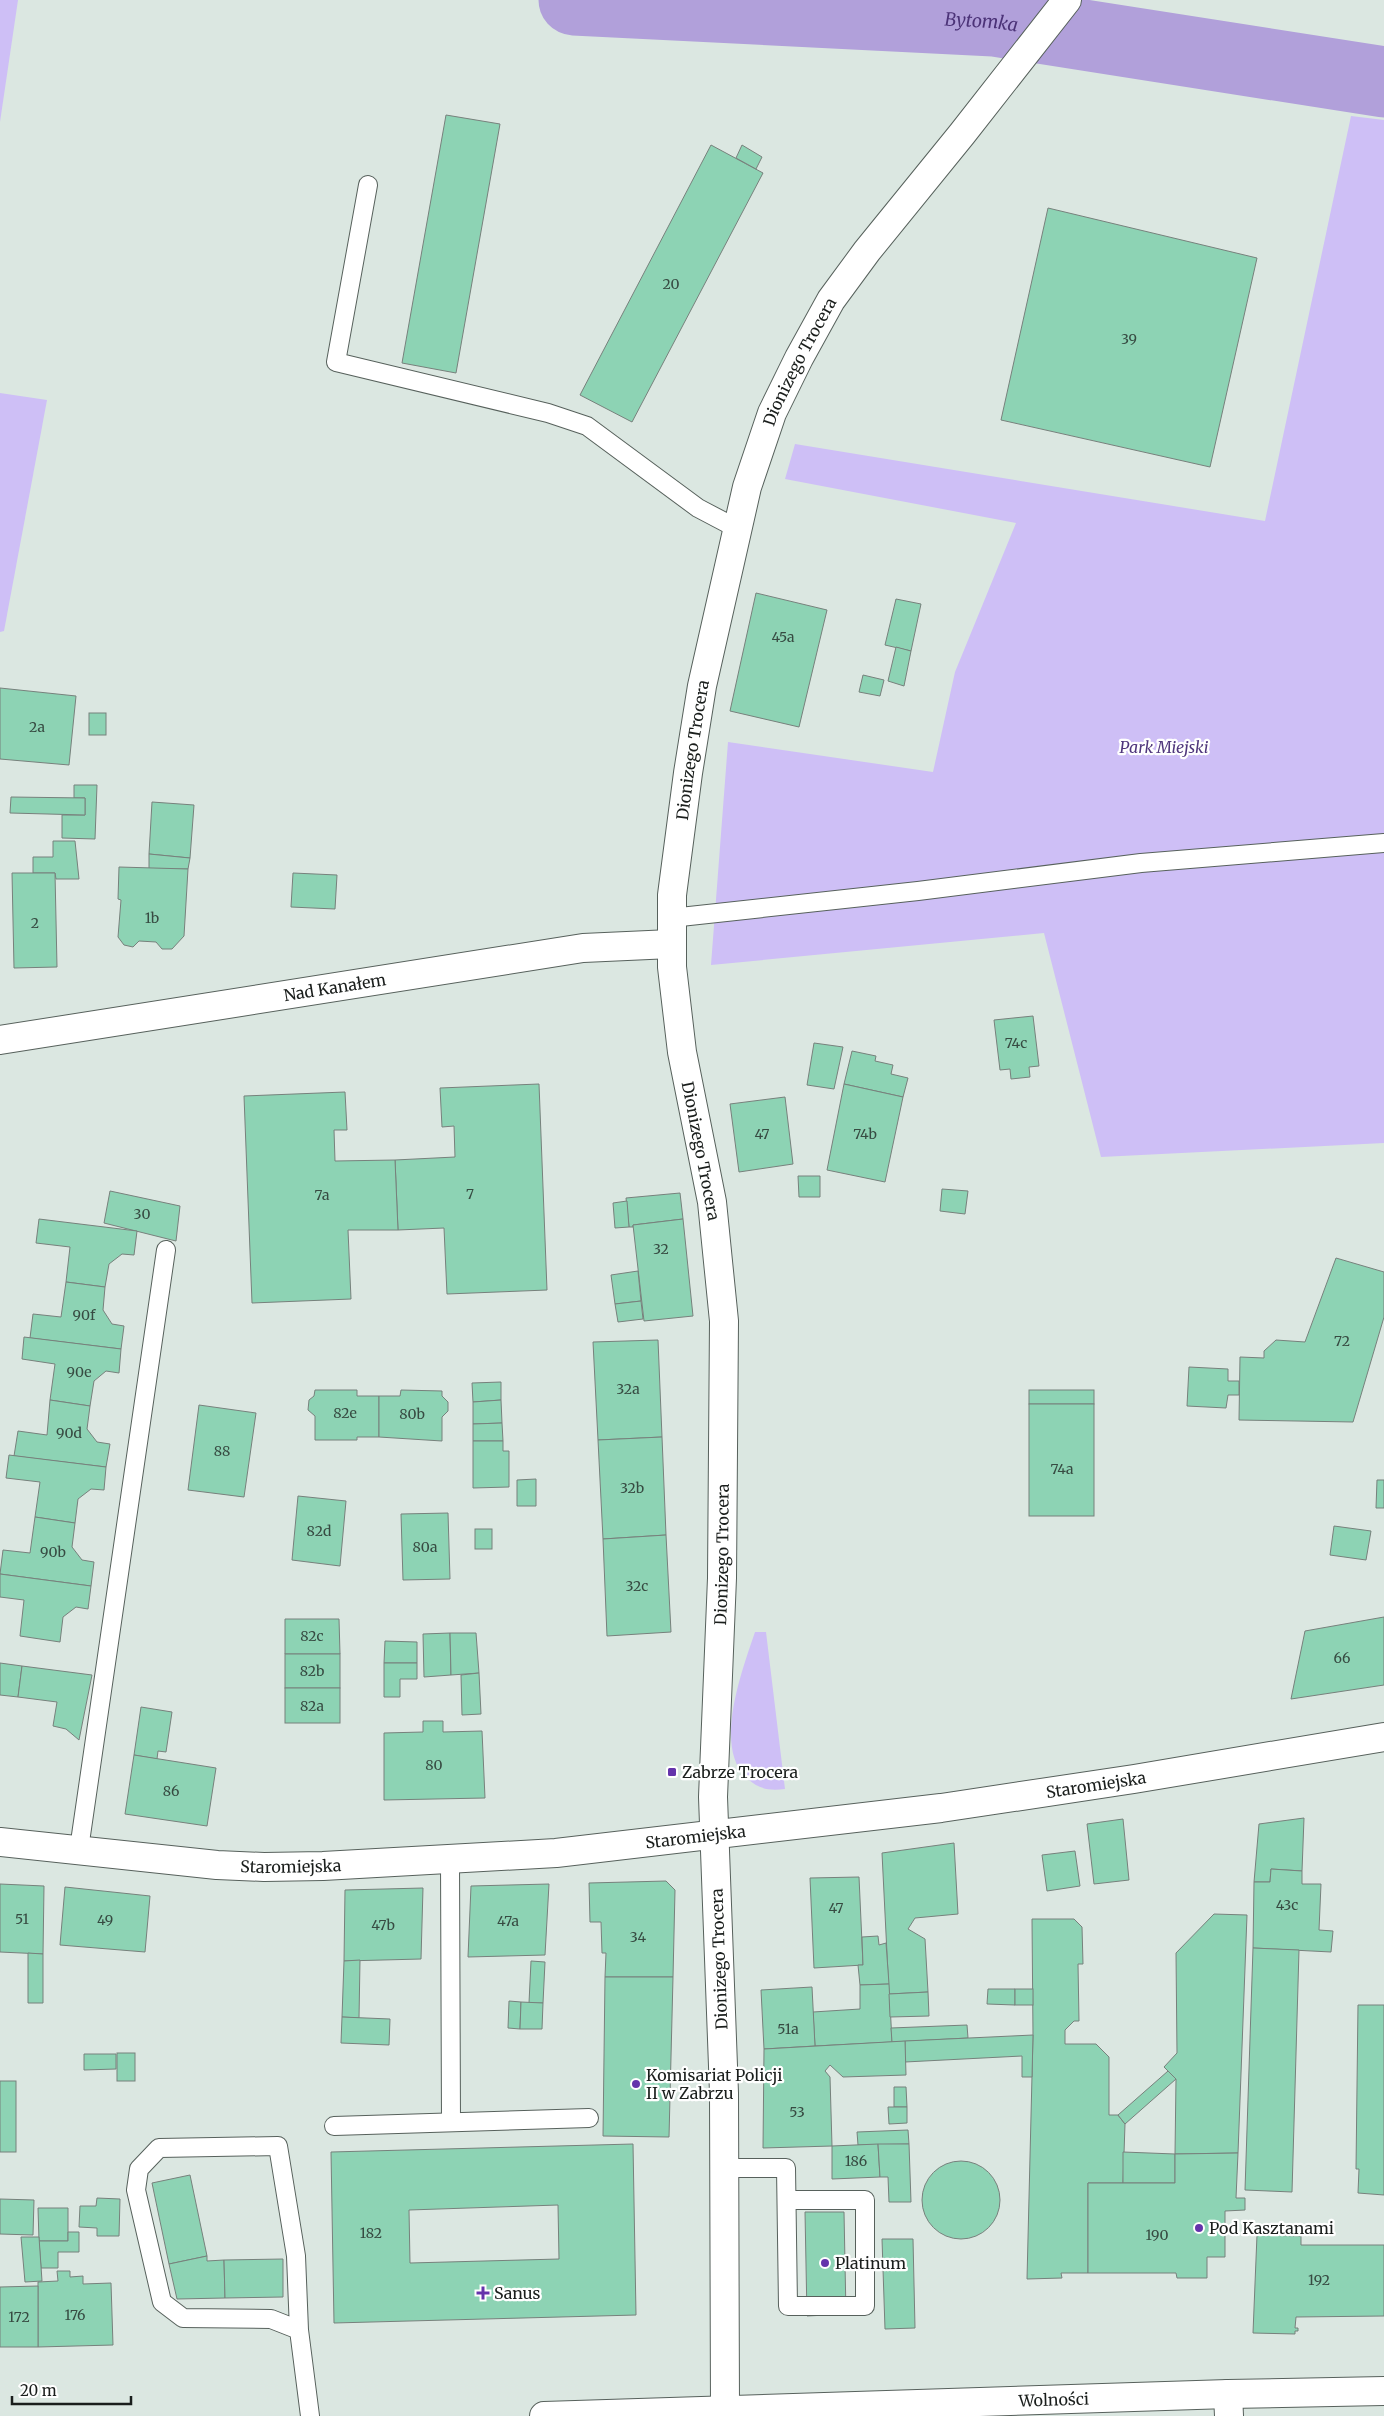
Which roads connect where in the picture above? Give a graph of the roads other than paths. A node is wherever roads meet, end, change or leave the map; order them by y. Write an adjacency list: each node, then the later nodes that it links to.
1 (1068, 0): 3 (street, Dionizego Trocera)
2 (368, 185): 3 (lane)
3 (736, 528): 5 (street, Dionizego Trocera)
4 (1384, 842): 5 (lane)
5 (671, 931): 6 (street, Nad Kanałem); 9 (street, Dionizego Trocera)
6 (0, 1040)
7 (166, 1250): 11 (lane)
8 (1384, 1737): 9 (street, Staromiejska)
9 (714, 1836): 12 (street, Staromiejska); 16 (street, Dionizego Trocera)
10 (0, 1842): 11 (street, Staromiejska)
11 (79, 1849): 12 (street, Staromiejska)
12 (450, 1859): 14 (lane)
13 (588, 2118): 14 (lane)
14 (451, 2122): 15 (lane)
15 (334, 2126)
16 (724, 2168): 17 (lane); 21 (street, Dionizego Trocera)
17 (787, 2200): 17 (lane)
18 (299, 2330): 18 (lane); 22 (lane)
19 (1384, 2391): 20 (street, Wolności)
20 (1229, 2405): 21 (street, Wolności)
21 (725, 2410): 23 (street, Wolności)
22 (310, 2416)
23 (544, 2416)

